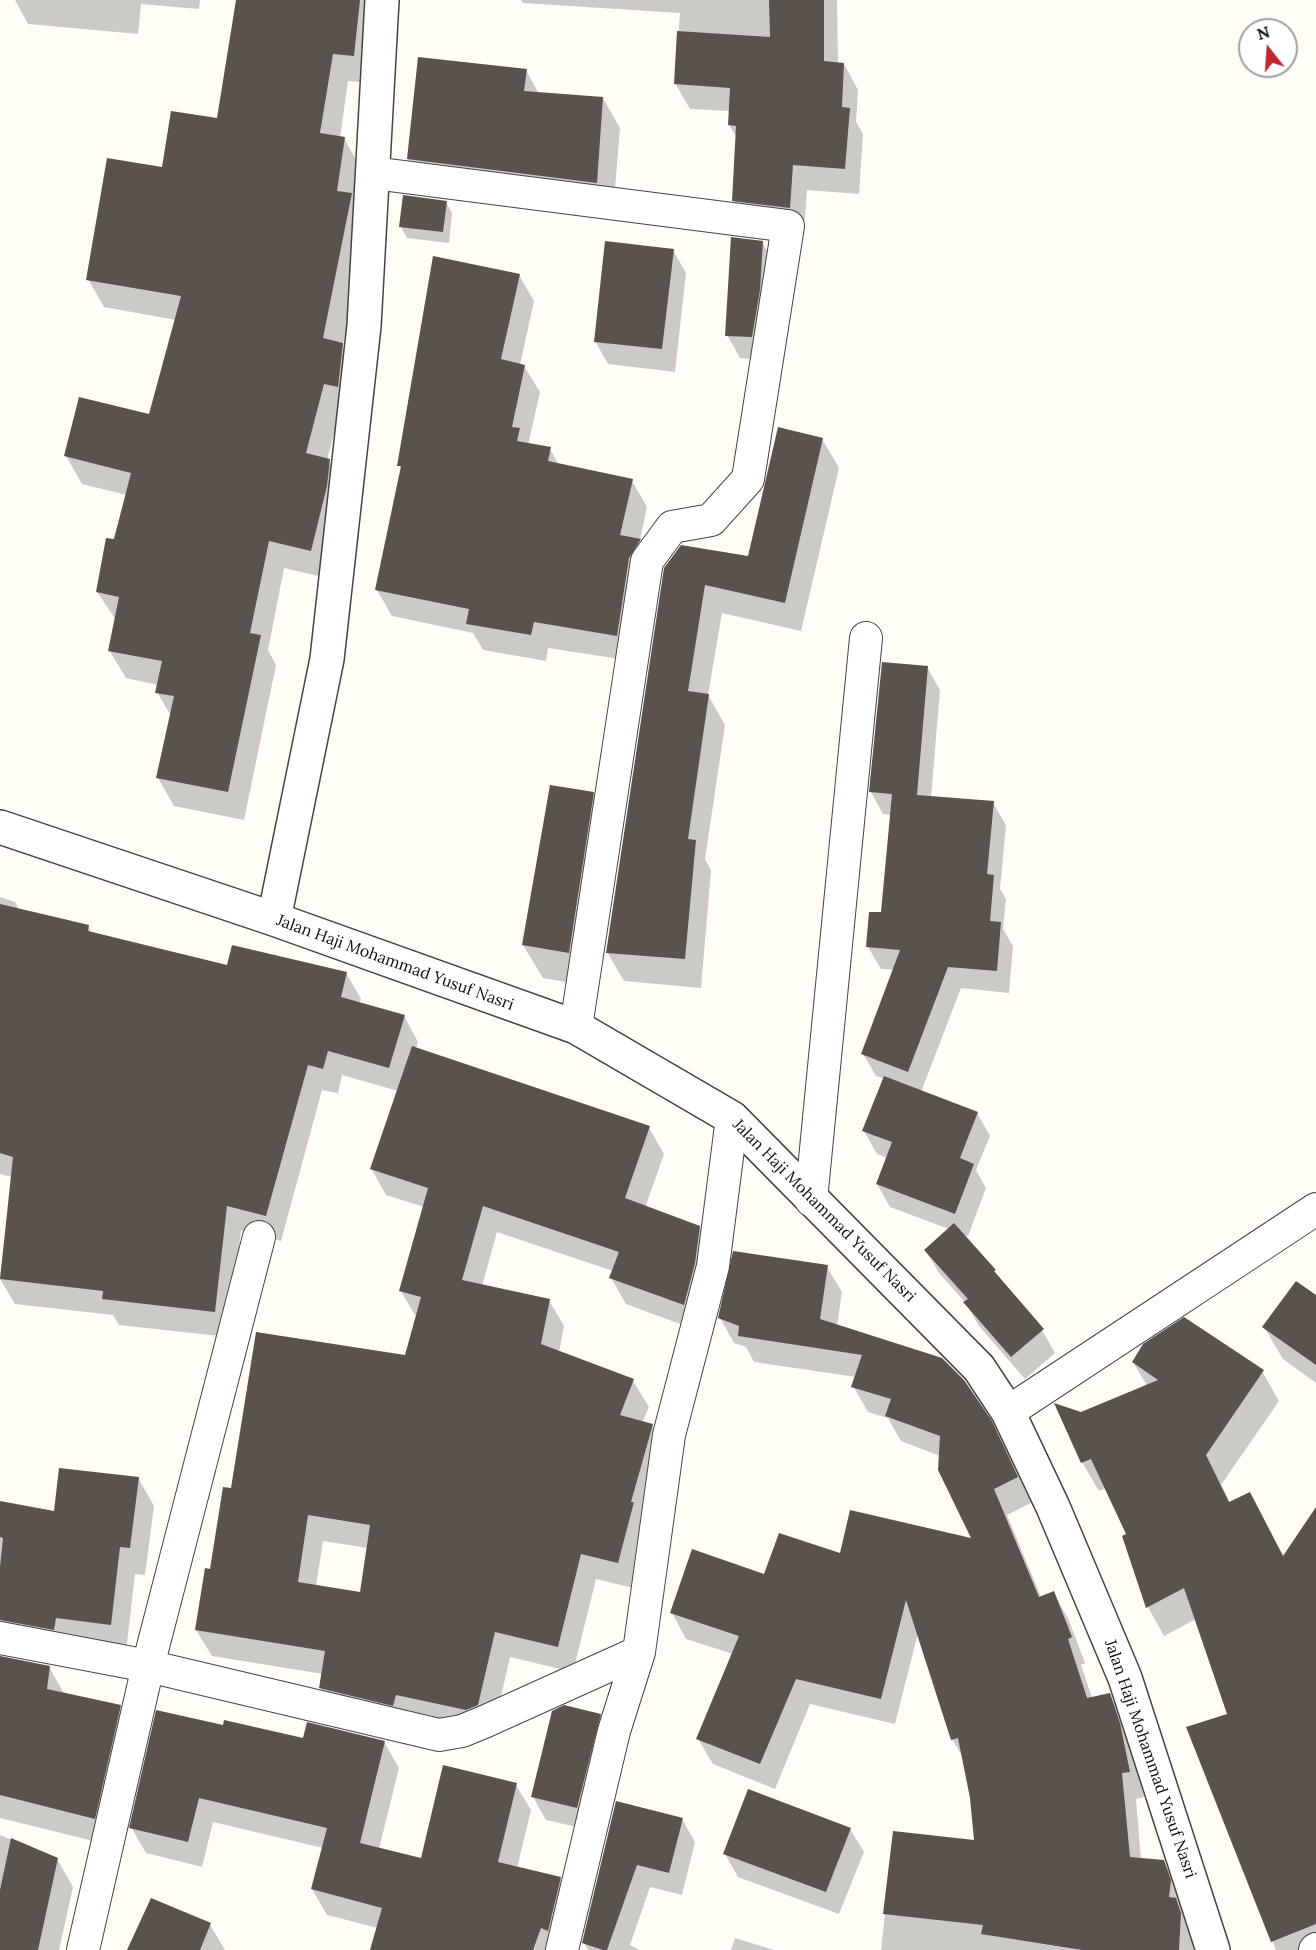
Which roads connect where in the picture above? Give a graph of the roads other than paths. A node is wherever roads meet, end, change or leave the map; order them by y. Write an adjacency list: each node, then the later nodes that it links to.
1 (382, 0): 2 (street)
2 (373, 173): 5 (street); 6 (street)
3 (866, 638): 8 (street)
4 (0, 827): 5 (street, Jalan Haji Mohammad Yusuf Nasri)
5 (274, 920): 6 (street, Jalan Haji Mohammad Yusuf Nasri)
6 (576, 1027): 7 (street, Jalan Haji Mohammad Yusuf Nasri)
7 (732, 1118): 8 (street, Jalan Haji Mohammad Yusuf Nasri); 13 (street)
8 (811, 1200): 11 (street, Jalan Haji Mohammad Yusuf Nasri)
9 (1316, 1209): 11 (street)
10 (259, 1237): 14 (street)
11 (1008, 1412): 17 (street, Jalan Haji Mohammad Yusuf Nasri)
12 (0, 1638): 14 (street)
13 (639, 1652): 14 (street); 16 (street)
14 (148, 1666): 15 (street)
15 (83, 1950)
16 (561, 1950)
17 (1213, 1950)

